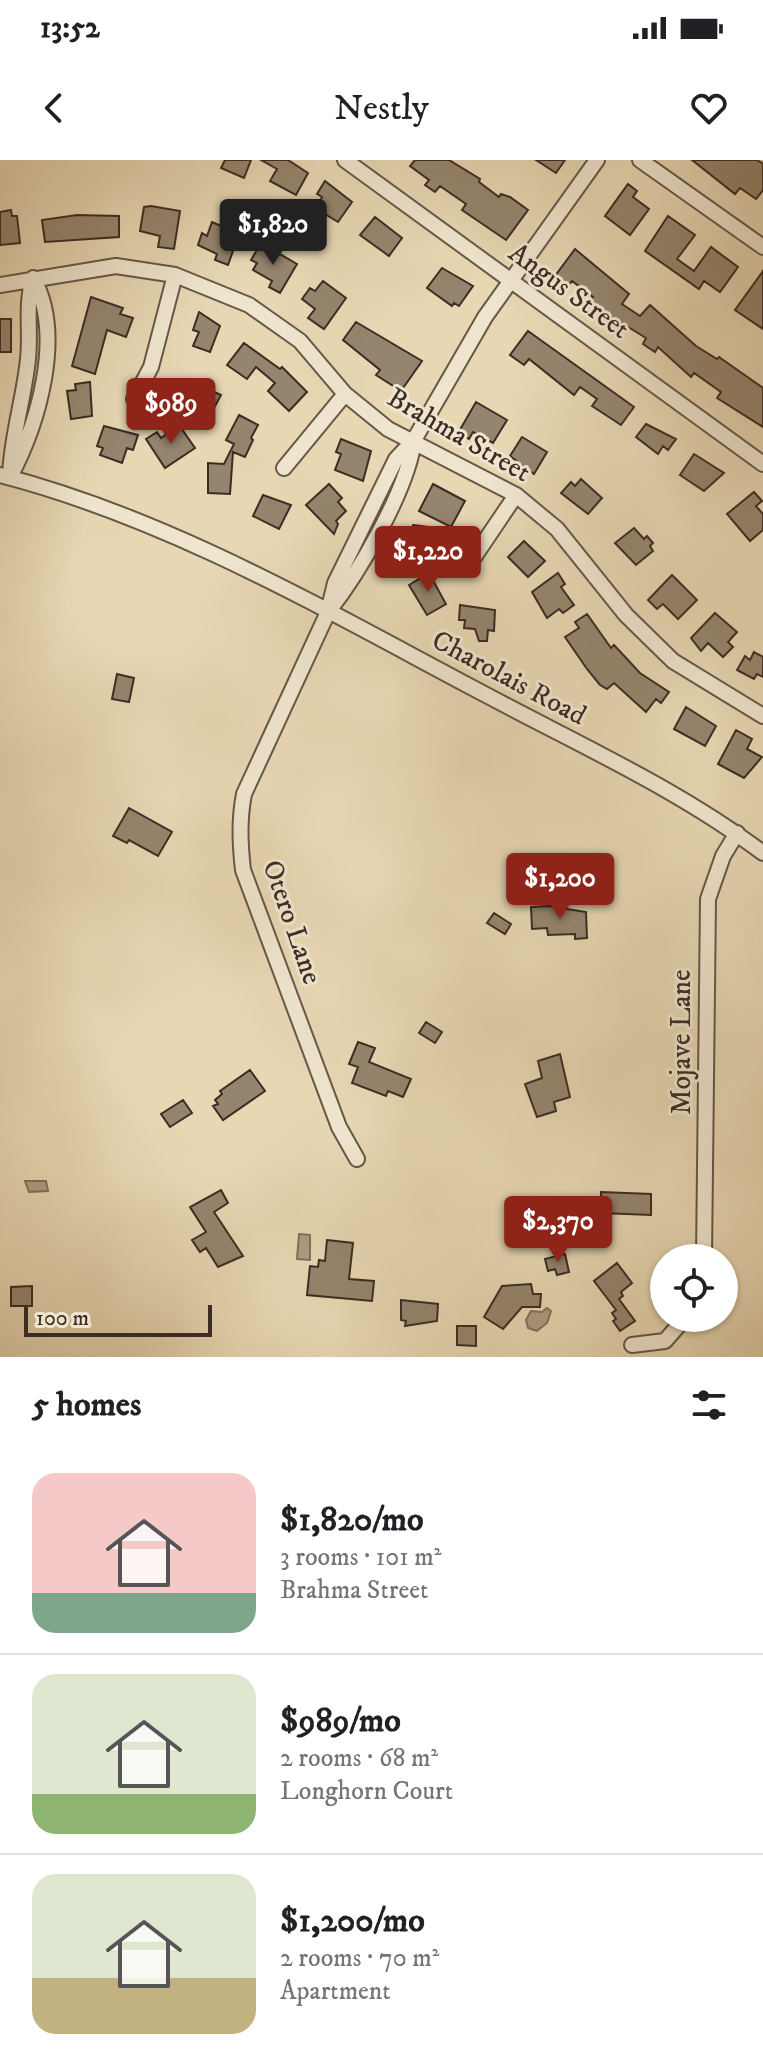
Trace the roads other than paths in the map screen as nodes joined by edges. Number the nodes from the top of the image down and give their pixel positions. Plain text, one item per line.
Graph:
1 (345, 160) edge
2 (597, 160) edge
3 (640, 160) edge
4 (763, 247) edge
5 (175, 275) junction
6 (33, 278) junction
7 (510, 282) junction
8 (0, 285) edge
9 (345, 394) junction
10 (134, 399) dead end
11 (414, 440) junction
12 (763, 464) edge
13 (284, 468) dead end
14 (5, 476) edge
15 (516, 495) junction
16 (466, 569) dead end
17 (328, 612) junction
18 (763, 716) edge
19 (737, 833) junction
20 (763, 853) edge
21 (357, 1159) dead end
22 (704, 1244) edge
23 (673, 1332) edge
24 (632, 1345) dead end

1 - 7 street, Angus Street
2 - 7 street, Otero Lane
3 - 4 street
5 - 6 street, Brahma Street
5 - 9 street, Brahma Street
5 - 10 street
6 - 8 street, Brahma Street
6 - 14 street
7 - 11 street, Otero Lane
7 - 12 street, Angus Street
9 - 11 street, Brahma Street
9 - 13 street
11 - 15 street, Brahma Street
11 - 17 street, Otero Lane
14 - 17 street, Charolais Road
15 - 16 street
15 - 18 street, Brahma Street
17 - 19 street, Charolais Road
17 - 21 street, Otero Lane
19 - 20 street, Charolais Road
19 - 22 street, Mojave Lane
23 - 24 street

